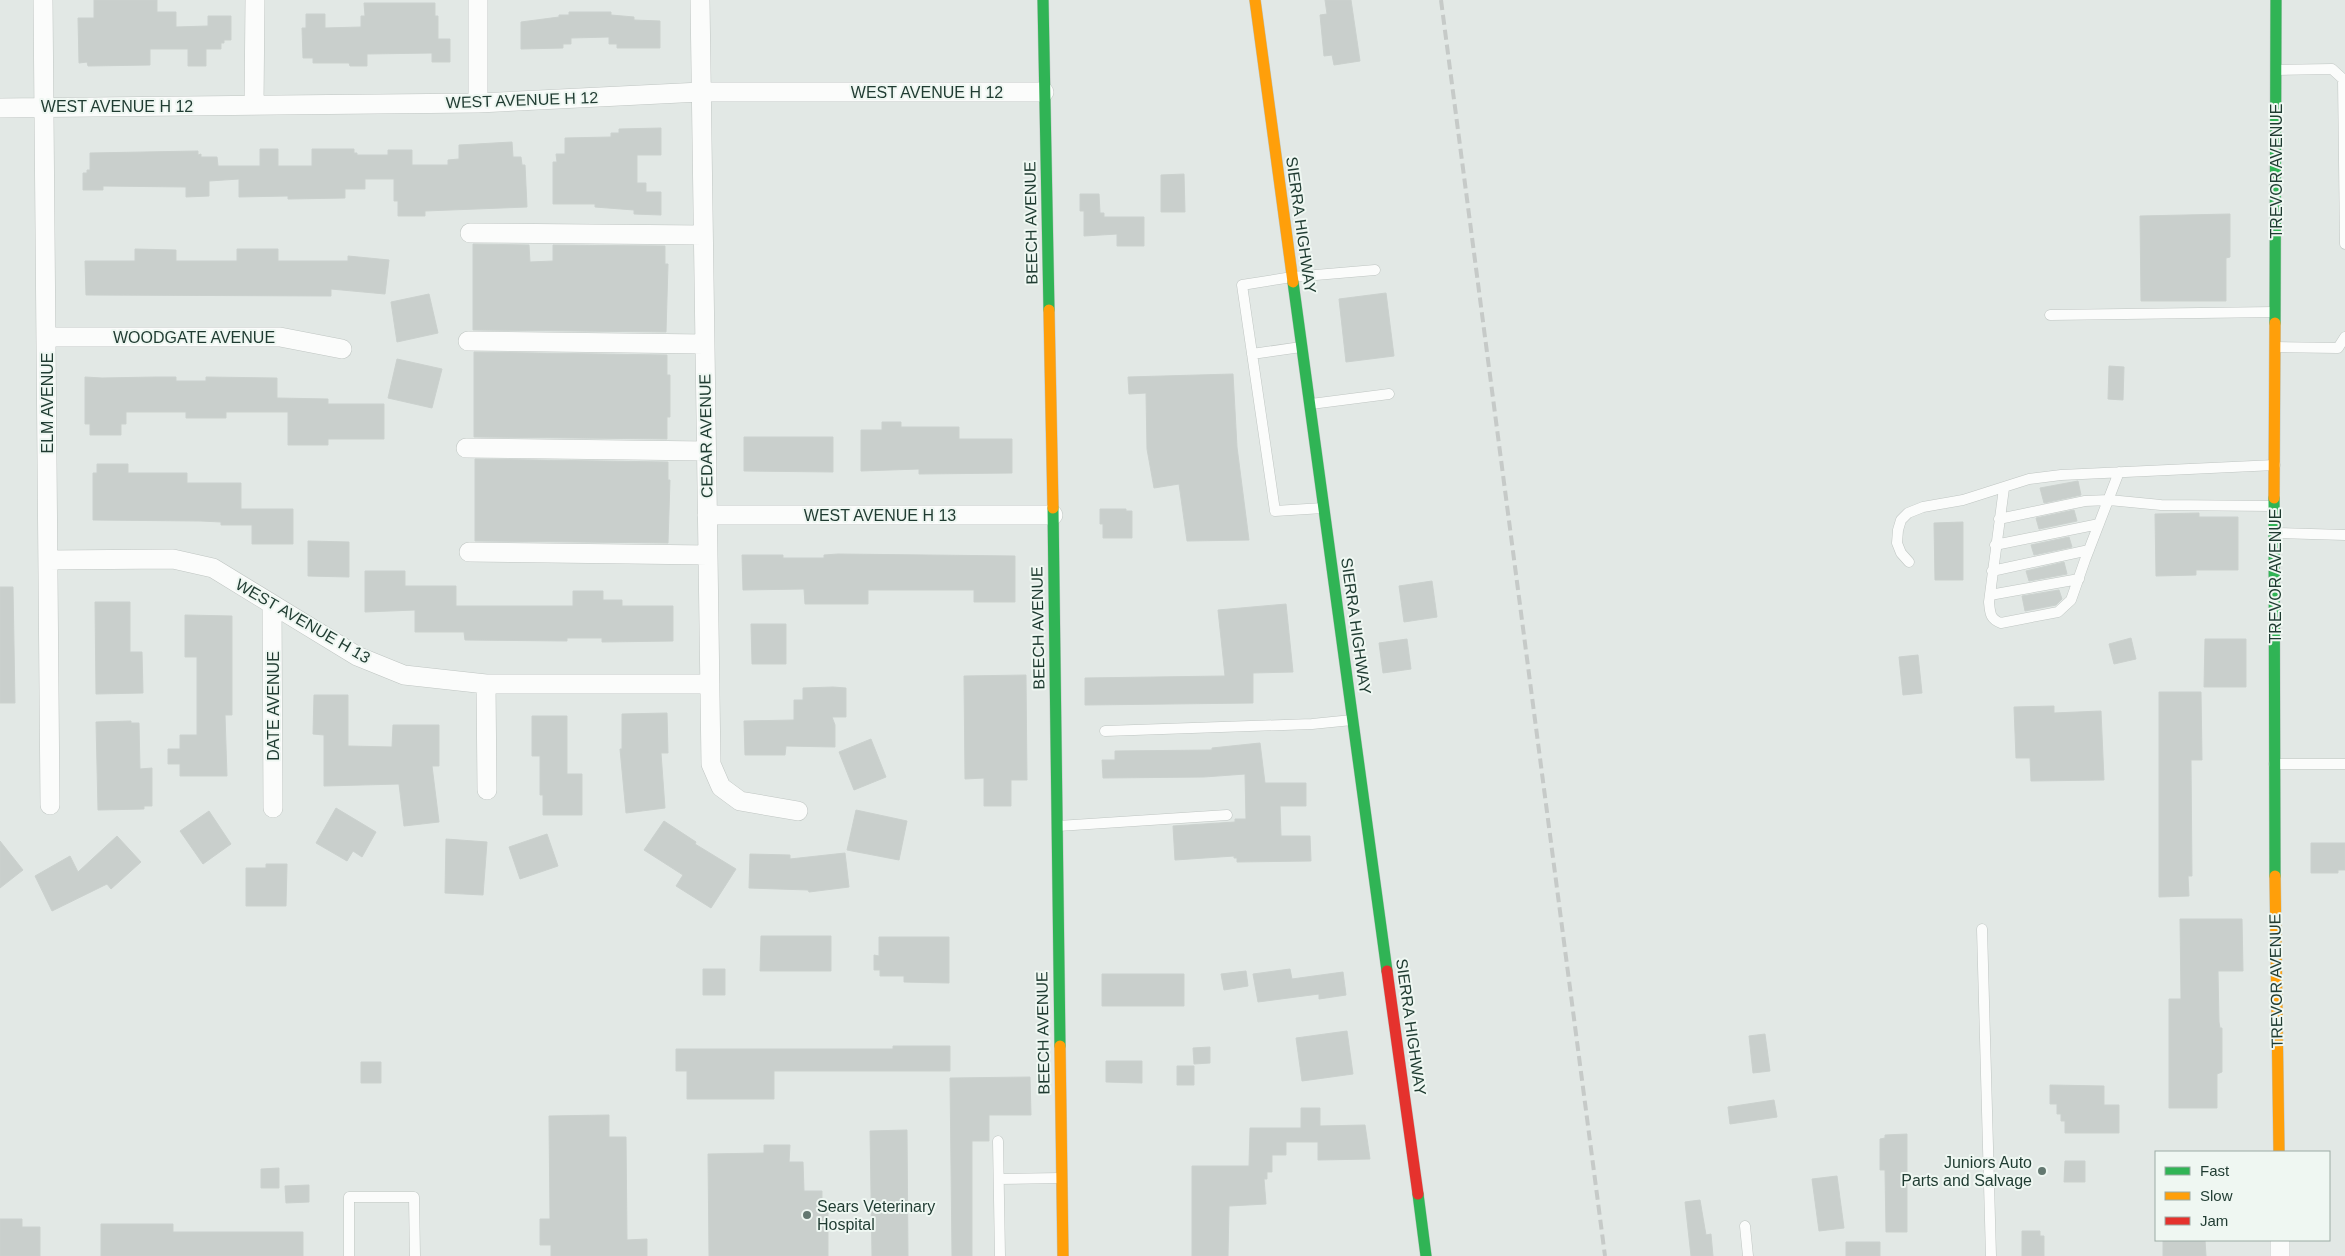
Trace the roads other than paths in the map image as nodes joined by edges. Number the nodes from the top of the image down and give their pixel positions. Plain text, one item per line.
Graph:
1 (43, 0) edge
2 (255, 0) edge
3 (478, 0) edge
4 (700, 0) edge
5 (1043, 0) edge
6 (1255, 0) edge
7 (2276, 0) edge
8 (2276, 70) junction
9 (701, 92) junction
10 (1044, 92) junction
11 (478, 103) junction
12 (254, 105) junction
13 (44, 106) junction
14 (0, 108) edge
15 (470, 233) dead end
16 (703, 235) junction
17 (2345, 244) edge
18 (1375, 270) dead end
19 (1292, 277) junction
20 (2276, 312) junction
21 (2050, 315) dead end
22 (46, 337) junction
23 (2345, 337) edge
24 (468, 342) dead end
25 (704, 344) junction
26 (1302, 347) junction
27 (2276, 347) junction
28 (342, 349) dead end
29 (1252, 354) junction
30 (1389, 394) dead end
31 (1310, 404) junction
32 (466, 448) dead end
33 (706, 451) junction
34 (2276, 465) junction
35 (2119, 472) junction
36 (2004, 488) junction
37 (2109, 500) junction
38 (2276, 506) junction
39 (1324, 508) junction
40 (1053, 515) junction
41 (707, 516) junction
42 (1999, 518) junction
43 (2099, 524) junction
44 (2275, 533) junction
45 (2345, 535) edge
46 (1995, 545) junction
47 (2088, 550) junction
48 (469, 552) dead end
49 (708, 554) junction
50 (48, 560) junction
51 (1909, 562) dead end
52 (1992, 571) junction
53 (2079, 579) junction
54 (1990, 595) junction
55 (272, 604) junction
56 (486, 684) junction
57 (710, 684) junction
58 (1353, 720) junction
59 (1105, 731) dead end
60 (2273, 764) junction
61 (2345, 764) edge
62 (487, 790) dead end
63 (50, 805) dead end
64 (273, 808) dead end
65 (798, 811) dead end
66 (1227, 815) dead end
67 (1056, 826) junction
68 (1982, 929) dead end
69 (998, 1141) dead end
70 (2279, 1151) edge
71 (1061, 1178) junction
72 (999, 1179) junction
73 (1745, 1226) dead end
74 (2280, 1241) edge
75 (349, 1256) edge
76 (415, 1256) edge
77 (1000, 1256) edge
78 (1063, 1256) edge
79 (1426, 1256) edge
80 (1748, 1256) edge
81 (1991, 1256) edge
82 (2280, 1256) edge

1 - 13 street, ELM AVENUE
2 - 12 street
3 - 11 street
4 - 9 street, CEDAR AVENUE
5 - 10 street, BEECH AVENUE
6 - 19 street, SIERRA HIGHWAY
7 - 8 street, TREVOR AVENUE
8 - 17 lane
8 - 20 street, TREVOR AVENUE
9 - 10 street, WEST AVENUE H 12
9 - 11 street, WEST AVENUE H 12
9 - 16 street, CEDAR AVENUE
10 - 40 street, BEECH AVENUE
11 - 12 street, WEST AVENUE H 12
12 - 13 street, WEST AVENUE H 12
13 - 14 street, WEST AVENUE H 12
13 - 22 street, ELM AVENUE
15 - 16 street
16 - 25 street, CEDAR AVENUE
18 - 19 lane
19 - 26 street, SIERRA HIGHWAY
19 - 29 lane
20 - 21 lane
20 - 27 street, TREVOR AVENUE
22 - 28 street, WOODGATE AVENUE
22 - 50 street, ELM AVENUE
23 - 27 lane
24 - 25 street
25 - 33 street, CEDAR AVENUE
26 - 29 lane
26 - 31 street, SIERRA HIGHWAY
27 - 34 street, TREVOR AVENUE
29 - 39 lane
30 - 31 lane
31 - 39 street, SIERRA HIGHWAY
32 - 33 street
33 - 41 street, CEDAR AVENUE
34 - 35 lane
34 - 38 street, TREVOR AVENUE
35 - 36 lane
35 - 37 lane
36 - 42 lane
36 - 51 lane
37 - 38 lane
37 - 42 lane
37 - 43 lane
38 - 44 street, TREVOR AVENUE
39 - 58 street, SIERRA HIGHWAY
40 - 41 street, WEST AVENUE H 13
40 - 67 street, BEECH AVENUE
41 - 49 street, CEDAR AVENUE
42 - 46 lane
43 - 46 lane
43 - 47 lane
44 - 45 lane
44 - 60 street, TREVOR AVENUE
46 - 52 lane
47 - 52 lane
47 - 53 lane
48 - 49 street
49 - 57 street, CEDAR AVENUE
50 - 55 street, WEST AVENUE H 13
50 - 63 street, ELM AVENUE
52 - 54 lane
53 - 54 lane
53 - 54 lane
55 - 56 street, WEST AVENUE H 13
55 - 64 street, DATE AVENUE
56 - 57 street, WEST AVENUE H 13
56 - 62 street
57 - 65 street, CEDAR AVENUE
58 - 59 lane
58 - 79 street, SIERRA HIGHWAY
60 - 61 lane
60 - 70 street, TREVOR AVENUE
66 - 67 lane
67 - 71 street, BEECH AVENUE
68 - 81 lane
69 - 72 lane
71 - 72 lane
71 - 78 street, BEECH AVENUE
72 - 77 lane
73 - 80 lane
74 - 82 street
75 - 76 lane

